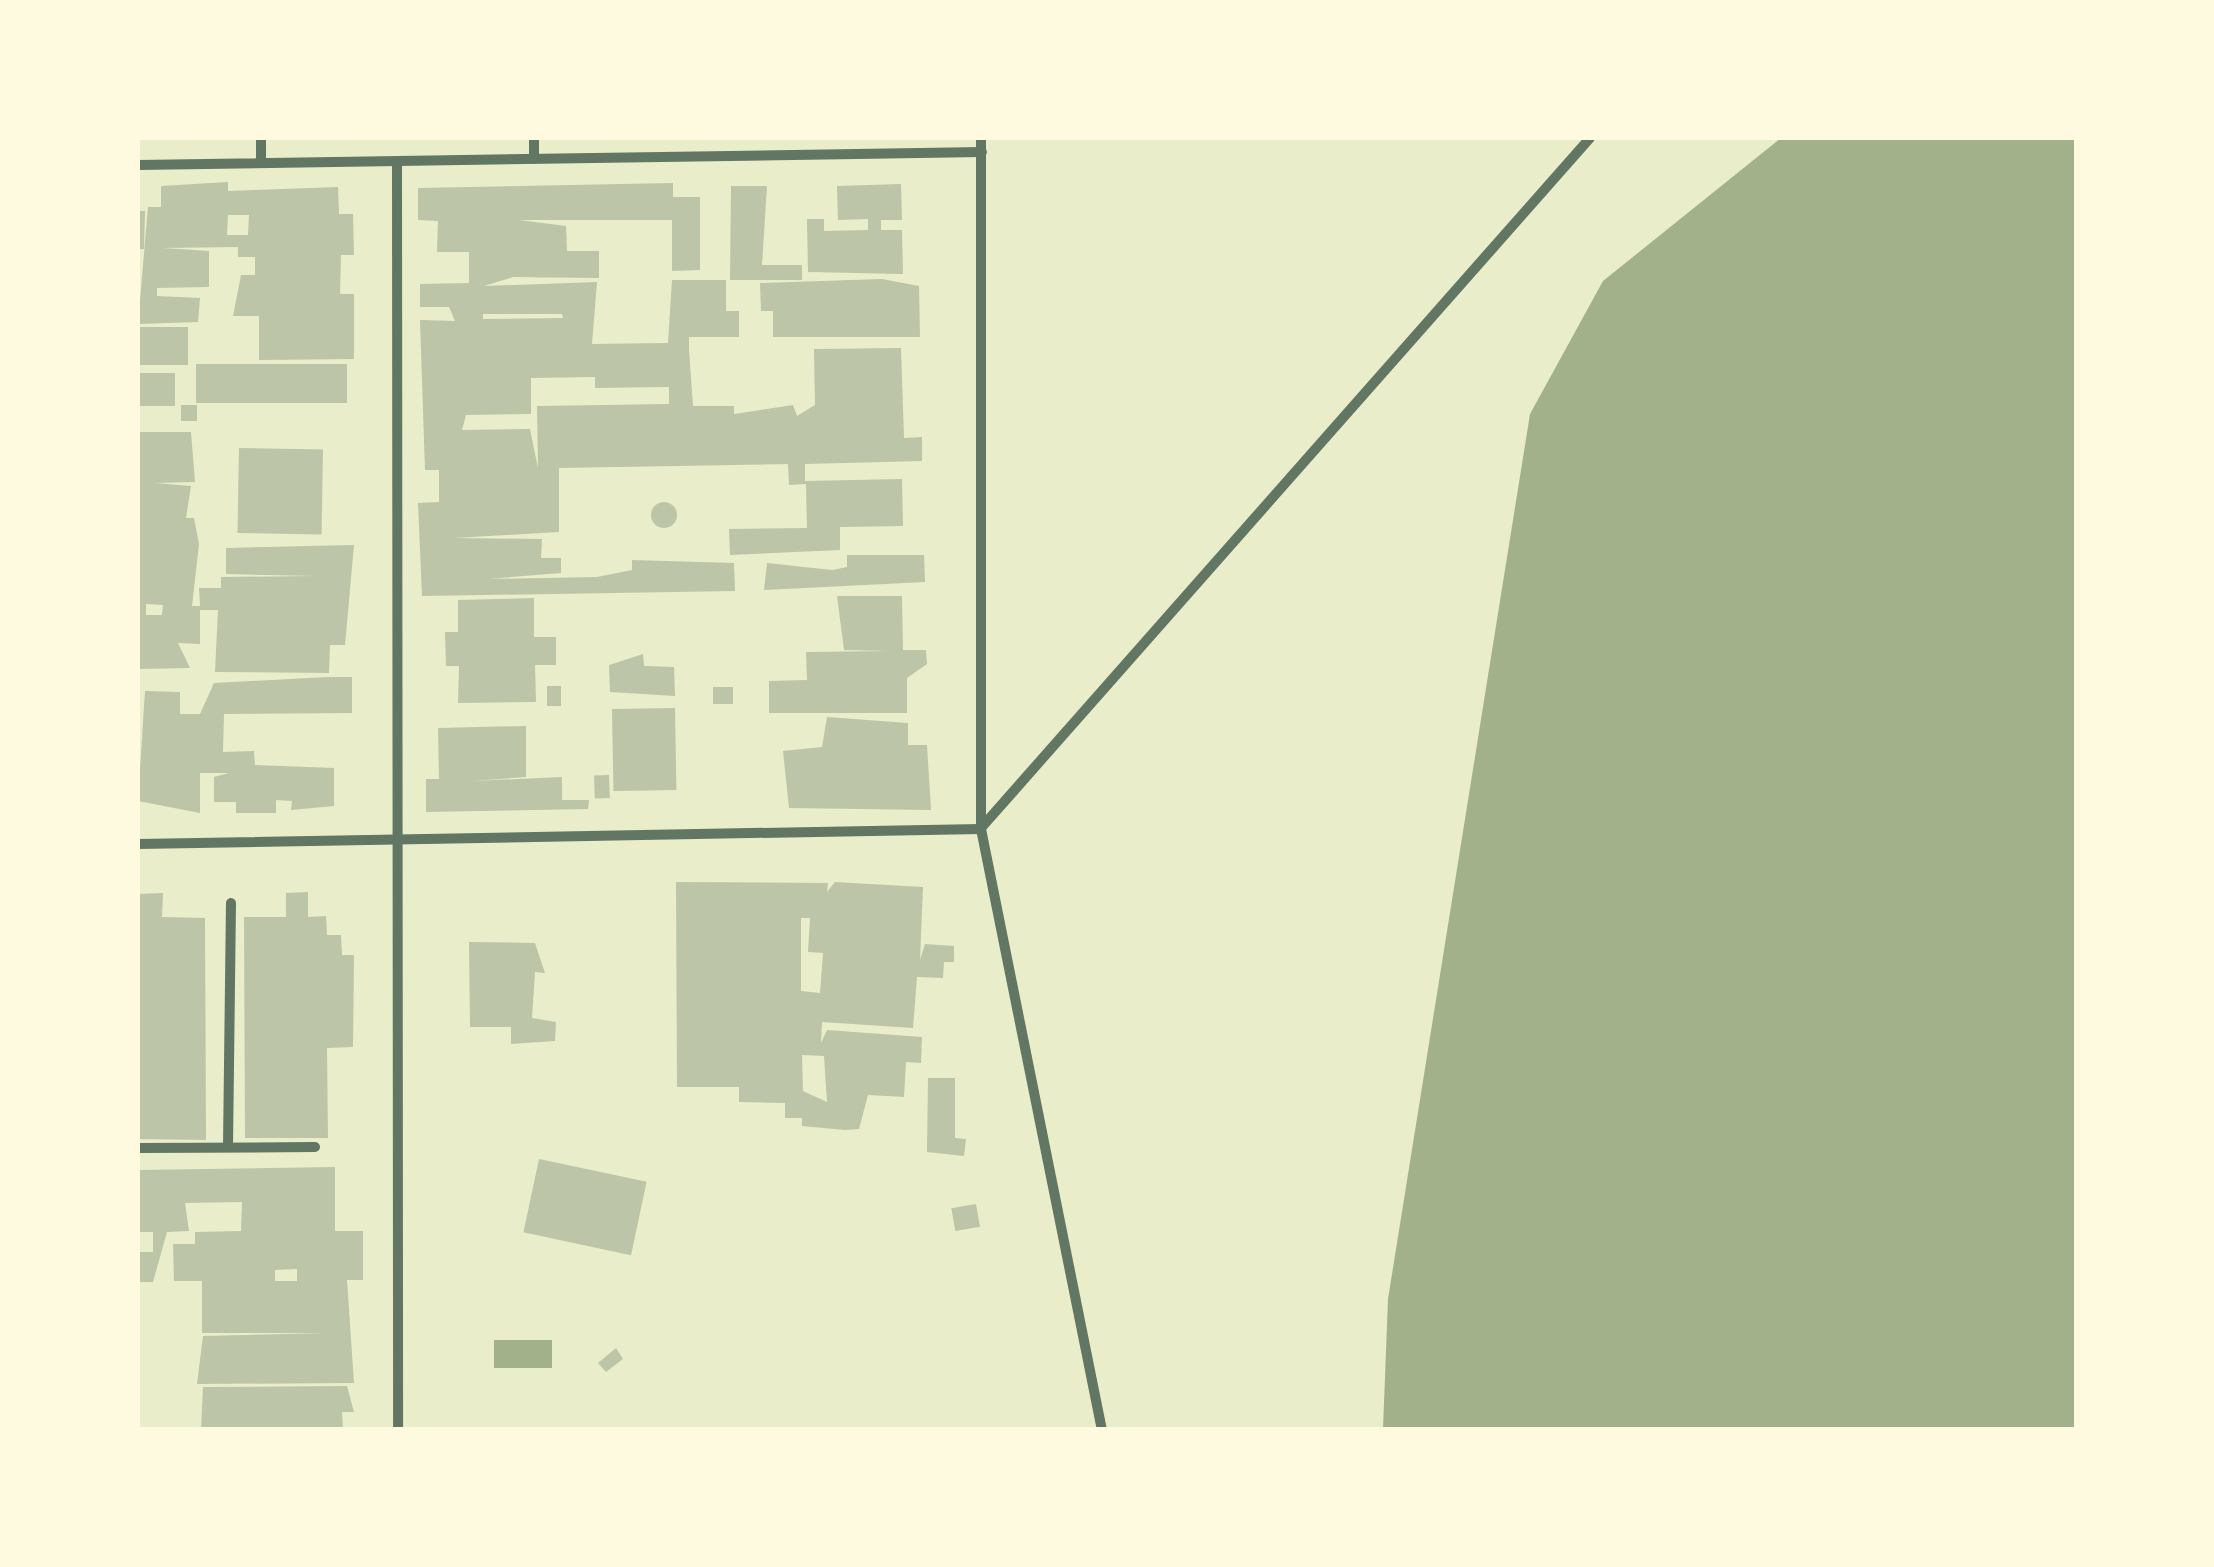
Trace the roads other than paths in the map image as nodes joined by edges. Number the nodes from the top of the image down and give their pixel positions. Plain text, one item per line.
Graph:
1 (261, 138) edge
2 (534, 138) edge
3 (981, 138) edge
4 (1590, 138) edge
5 (982, 152) junction
6 (534, 159) junction
7 (398, 161) junction
8 (261, 163) junction
9 (138, 165) edge
10 (980, 829) junction
11 (392, 840) junction
12 (138, 844) edge
13 (231, 902) dead end
14 (315, 1146) dead end
15 (138, 1148) edge
16 (228, 1148) junction
17 (398, 1430) edge
18 (1102, 1430) edge

1 - 8 street
2 - 6 street
3 - 5 street
4 - 10 street
5 - 6 street
5 - 10 street
6 - 7 street
7 - 8 street
7 - 11 street
8 - 9 street
10 - 11 street
10 - 18 street
11 - 12 street
11 - 17 street
13 - 16 street
14 - 16 street
15 - 16 street

